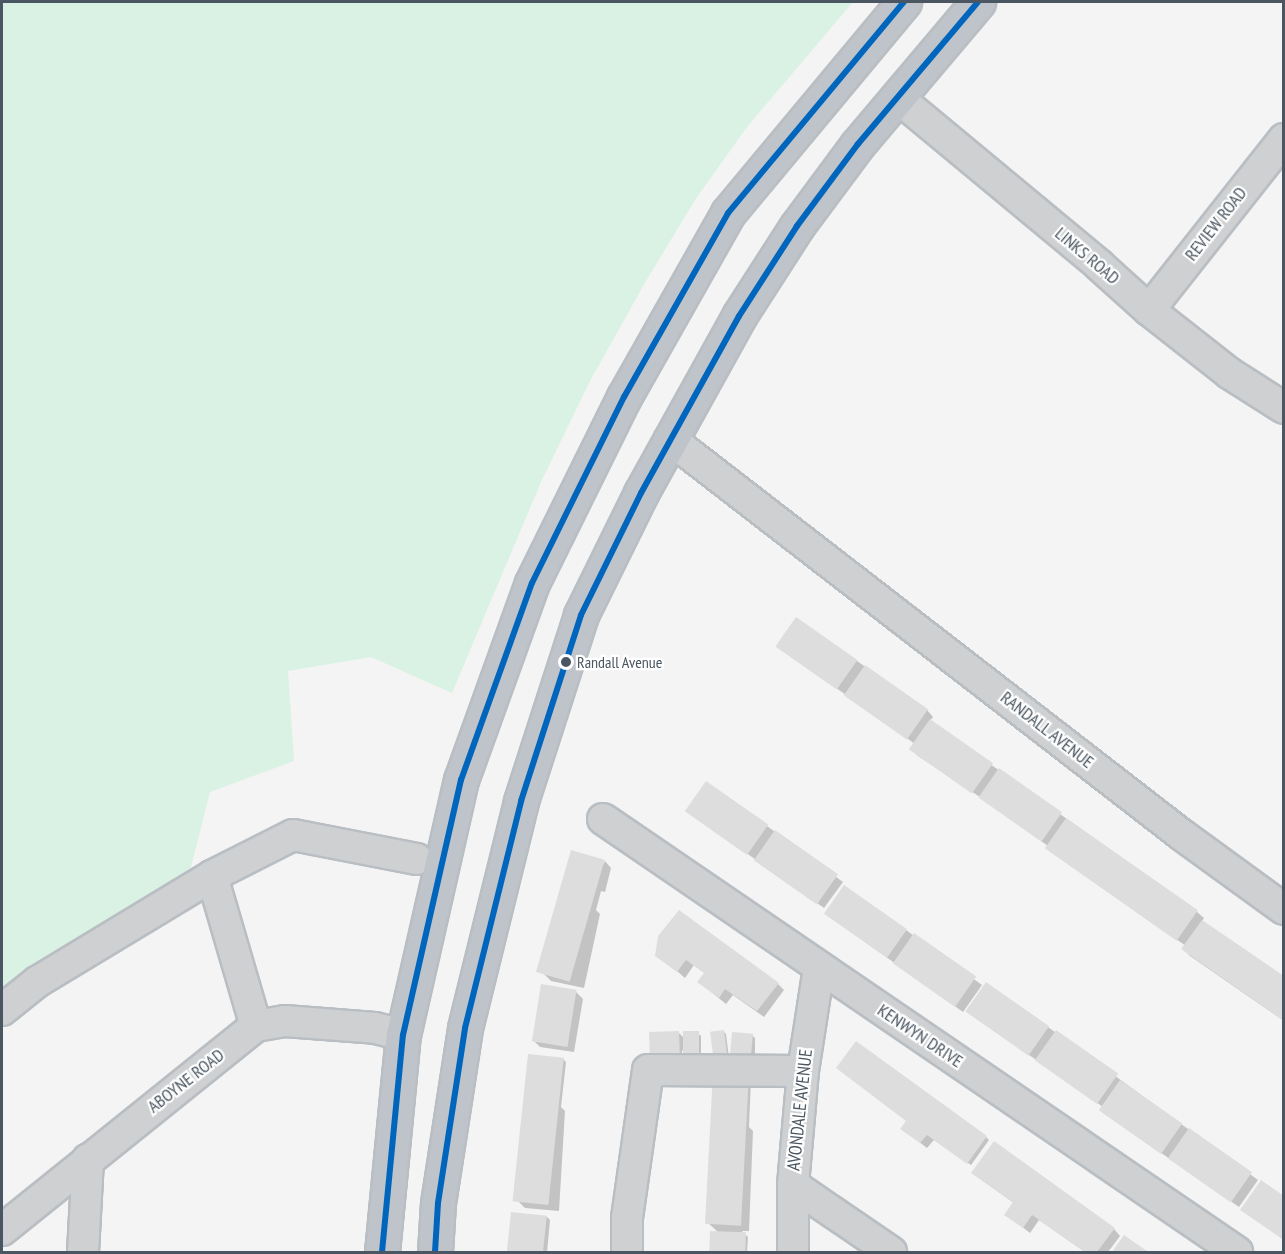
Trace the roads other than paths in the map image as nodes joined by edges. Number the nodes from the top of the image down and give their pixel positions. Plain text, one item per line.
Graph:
1 (904, 2) edge
2 (978, 2) edge
3 (897, 97) junction
4 (1284, 139) edge
5 (1149, 310) junction
6 (1284, 408) edge
7 (670, 439) junction
8 (603, 819) dead end
9 (417, 859) dead end
10 (212, 876) junction
11 (1284, 909) edge
12 (819, 968) junction
13 (2, 1010) edge
14 (256, 1026) junction
15 (403, 1035) junction
16 (803, 1071) junction
17 (88, 1159) junction
18 (793, 1185) junction
19 (2, 1230) edge
20 (83, 1252) edge
21 (382, 1252) edge
22 (435, 1252) edge
23 (627, 1252) edge
24 (793, 1252) edge
25 (891, 1252) edge
26 (1237, 1252) edge

1 - 15 highway
2 - 3 highway
3 - 5 street, LINKS ROAD
3 - 7 highway
4 - 5 street, REVIEW ROAD
5 - 6 street, LINKS ROAD
7 - 11 street, RANDALL AVENUE
7 - 22 highway
8 - 12 street, KENWYN DRIVE
9 - 10 street
10 - 13 street
10 - 14 street
12 - 16 street, AVONDALE AVENUE
12 - 26 street, KENWYN DRIVE
14 - 15 street, ABOYNE ROAD
14 - 17 street, ABOYNE ROAD
15 - 21 highway
16 - 18 street, AVONDALE AVENUE
16 - 23 street
17 - 19 street, ABOYNE ROAD
17 - 20 street
18 - 24 street, AVONDALE AVENUE
18 - 25 street

